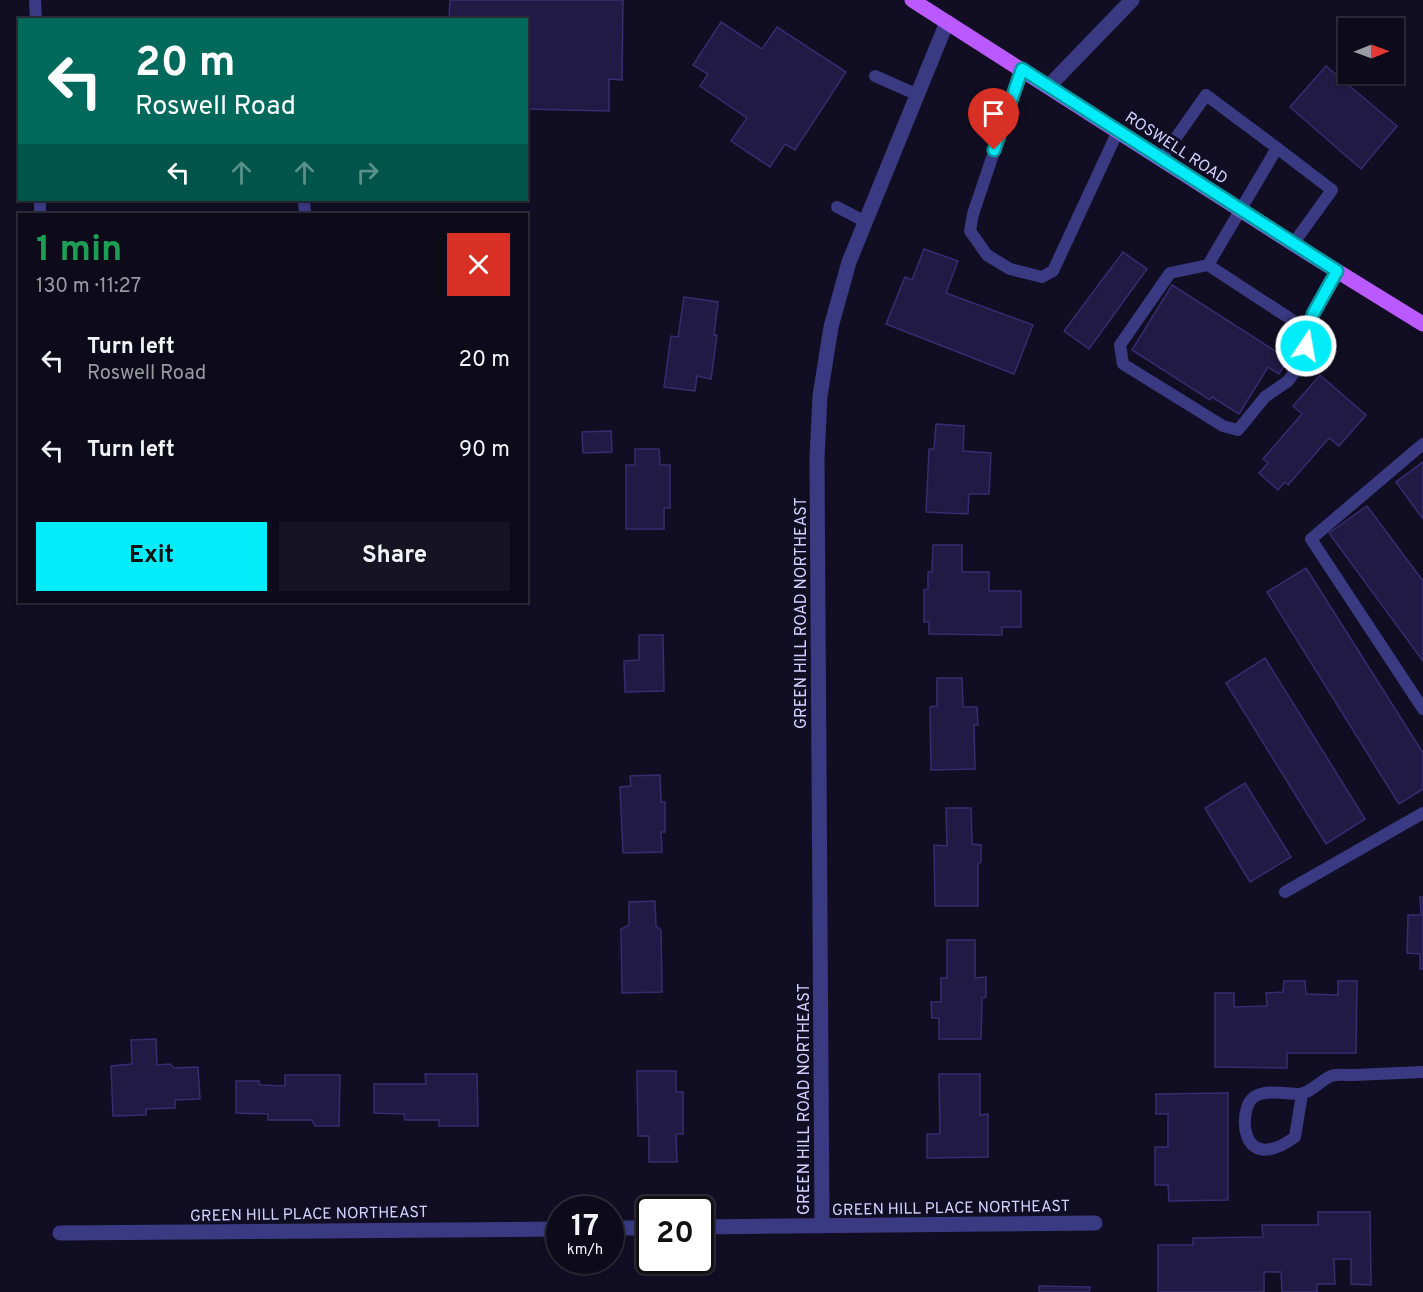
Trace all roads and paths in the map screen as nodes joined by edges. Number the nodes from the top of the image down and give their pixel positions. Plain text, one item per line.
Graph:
1 (35, 0) edge
2 (912, 0) edge
3 (1132, 0) edge
4 (36, 18) edge
5 (947, 22) junction
6 (1022, 69) junction
7 (875, 76) dead end
8 (1049, 86) junction
9 (918, 95) junction
10 (1118, 130) junction
11 (1277, 148) junction
12 (1161, 159) junction
13 (837, 207) dead end
14 (1241, 210) junction
15 (866, 222) junction
16 (1293, 244) junction
17 (1208, 266) junction
18 (1337, 271) junction
19 (1423, 324) edge
20 (1309, 331) junction
21 (1423, 444) edge
22 (1423, 709) edge
23 (1423, 815) edge
24 (1286, 892) dead end
25 (1423, 1072) edge
26 (1302, 1094) junction
27 (1095, 1223) dead end
28 (822, 1226) junction
29 (714, 1227) edge
30 (546, 1228) edge
31 (60, 1233) dead end

1 - 4 lane
2 - 5 main road, ROSWELL ROAD
3 - 8 street
5 - 6 main road, ROSWELL ROAD
5 - 9 street, GREEN HILL ROAD NORTHEAST
6 - 8 main road, ROSWELL ROAD
6 - 10 lane
7 - 9 lane
8 - 10 main road, ROSWELL ROAD
9 - 15 street, GREEN HILL ROAD NORTHEAST
10 - 12 main road, ROSWELL ROAD
11 - 12 lane
11 - 14 lane
11 - 16 lane
12 - 14 main road, ROSWELL ROAD
13 - 15 lane
14 - 16 main road, ROSWELL ROAD
14 - 17 lane
15 - 28 street, GREEN HILL ROAD NORTHEAST
16 - 18 main road, ROSWELL ROAD
17 - 20 lane
17 - 20 lane
18 - 19 main road, ROSWELL ROAD
18 - 20 lane
21 - 22 lane
23 - 24 lane
25 - 26 lane
26 - 26 lane
27 - 28 street, GREEN HILL PLACE NORTHEAST
28 - 29 street, GREEN HILL PLACE NORTHEAST
30 - 31 street, GREEN HILL PLACE NORTHEAST

